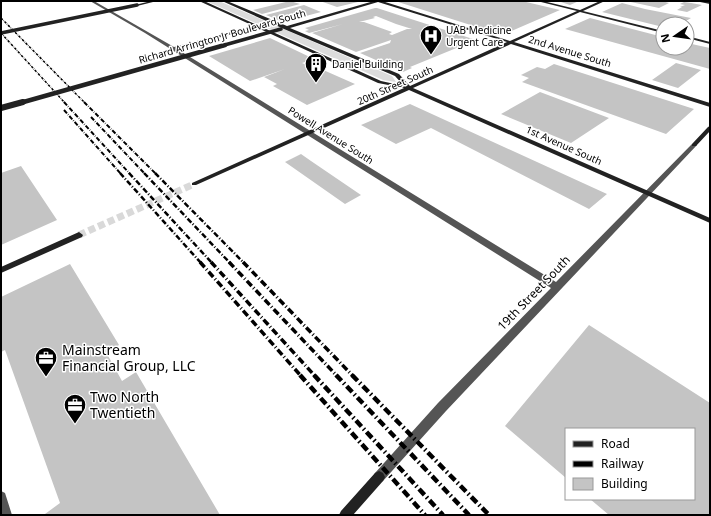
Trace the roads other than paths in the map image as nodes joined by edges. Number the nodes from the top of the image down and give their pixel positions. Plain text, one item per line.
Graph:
1 (92, 1) edge
2 (155, 1) edge
3 (201, 1) edge
4 (224, 1) edge
5 (379, 1) edge
6 (539, 1) edge
7 (603, 1) edge
8 (701, 1) edge
9 (710, 3) edge
10 (581, 11) junction
11 (257, 26) junction
12 (284, 28) junction
13 (655, 30) edge
14 (1, 33) edge
15 (695, 39) edge
16 (511, 42) junction
17 (710, 43) edge
18 (173, 49) junction
19 (409, 88) junction
20 (710, 104) edge
21 (1, 108) edge
22 (710, 128) edge
23 (308, 133) junction
24 (194, 184) tunnel mouth
25 (647, 193) junction
26 (710, 221) edge
27 (79, 235) tunnel mouth
28 (1, 270) edge
29 (557, 287) junction
30 (1, 497) edge
31 (6, 515) edge
32 (345, 515) edge

1 - 18 street, Powell Avenue South
2 - 14 street, bridge
3 - 11 street, 1st Avenue South
4 - 12 street, 1st Avenue South
5 - 12 street, Richard Arrington Jr Boulevard South
5 - 16 street, 2nd Avenue South
6 - 10 street
7 - 10 street, 20th Street South
8 - 9 street
10 - 13 street
10 - 16 street, 20th Street South
11 - 18 street
11 - 19 street, 1st Avenue South
12 - 19 street, 1st Avenue South
12 - 21 street, Richard Arrington Jr Boulevard South, bridge
15 - 17 street
16 - 19 street, 20th Street South
16 - 20 street, 2nd Avenue South
18 - 23 street, Powell Avenue South
19 - 23 street, 20th Street South
19 - 25 street, 1st Avenue South
22 - 25 street, 19th Street South
23 - 24 street, 20th Street South
23 - 29 street, Powell Avenue South
25 - 26 street, 1st Avenue South
25 - 29 street, 19th Street South
27 - 28 street
29 - 32 street, 19th Street South
30 - 31 street

